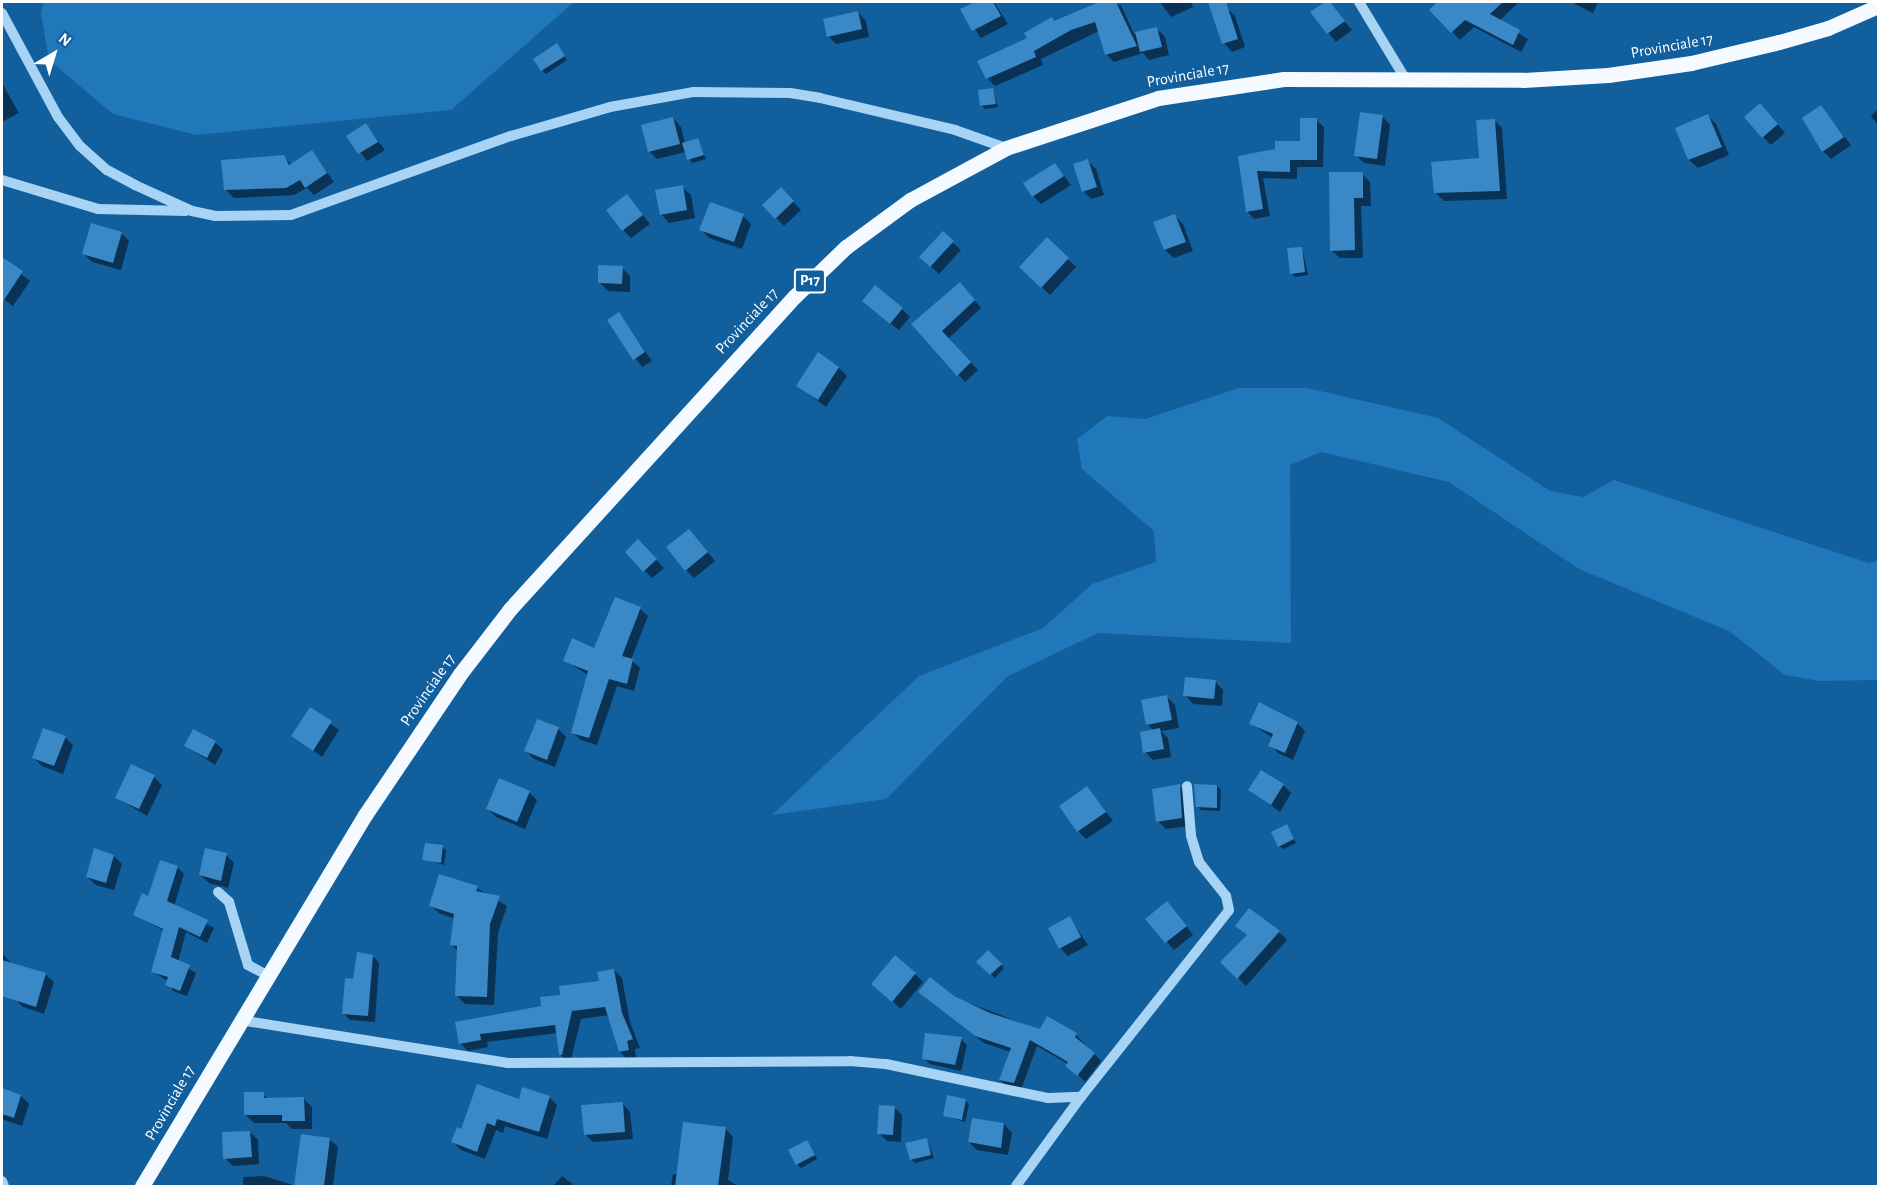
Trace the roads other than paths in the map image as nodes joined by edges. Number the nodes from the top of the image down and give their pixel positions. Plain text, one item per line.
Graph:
1 (1359, 2) edge
2 (1878, 6) edge
3 (2, 13) edge
4 (1406, 81) junction
5 (1006, 148) junction
6 (2, 180) edge
7 (192, 211) junction
8 (1187, 786) dead end
9 (218, 892) dead end
10 (267, 975) junction
11 (240, 1020) junction
12 (1081, 1097) junction
13 (2, 1181) edge
14 (4, 1186) edge
15 (142, 1186) edge
16 (1016, 1186) edge

1 - 4 street
2 - 4 main road, Provinciale 17 / P17
3 - 7 street
4 - 5 main road, Provinciale 17 / P17
5 - 7 street
5 - 10 main road, Provinciale 17 / P17
6 - 7 street
8 - 12 street
9 - 10 street
10 - 11 main road, Provinciale 17 / P17
11 - 12 street
11 - 15 main road, Provinciale 17 / P17
12 - 16 street
13 - 14 street

